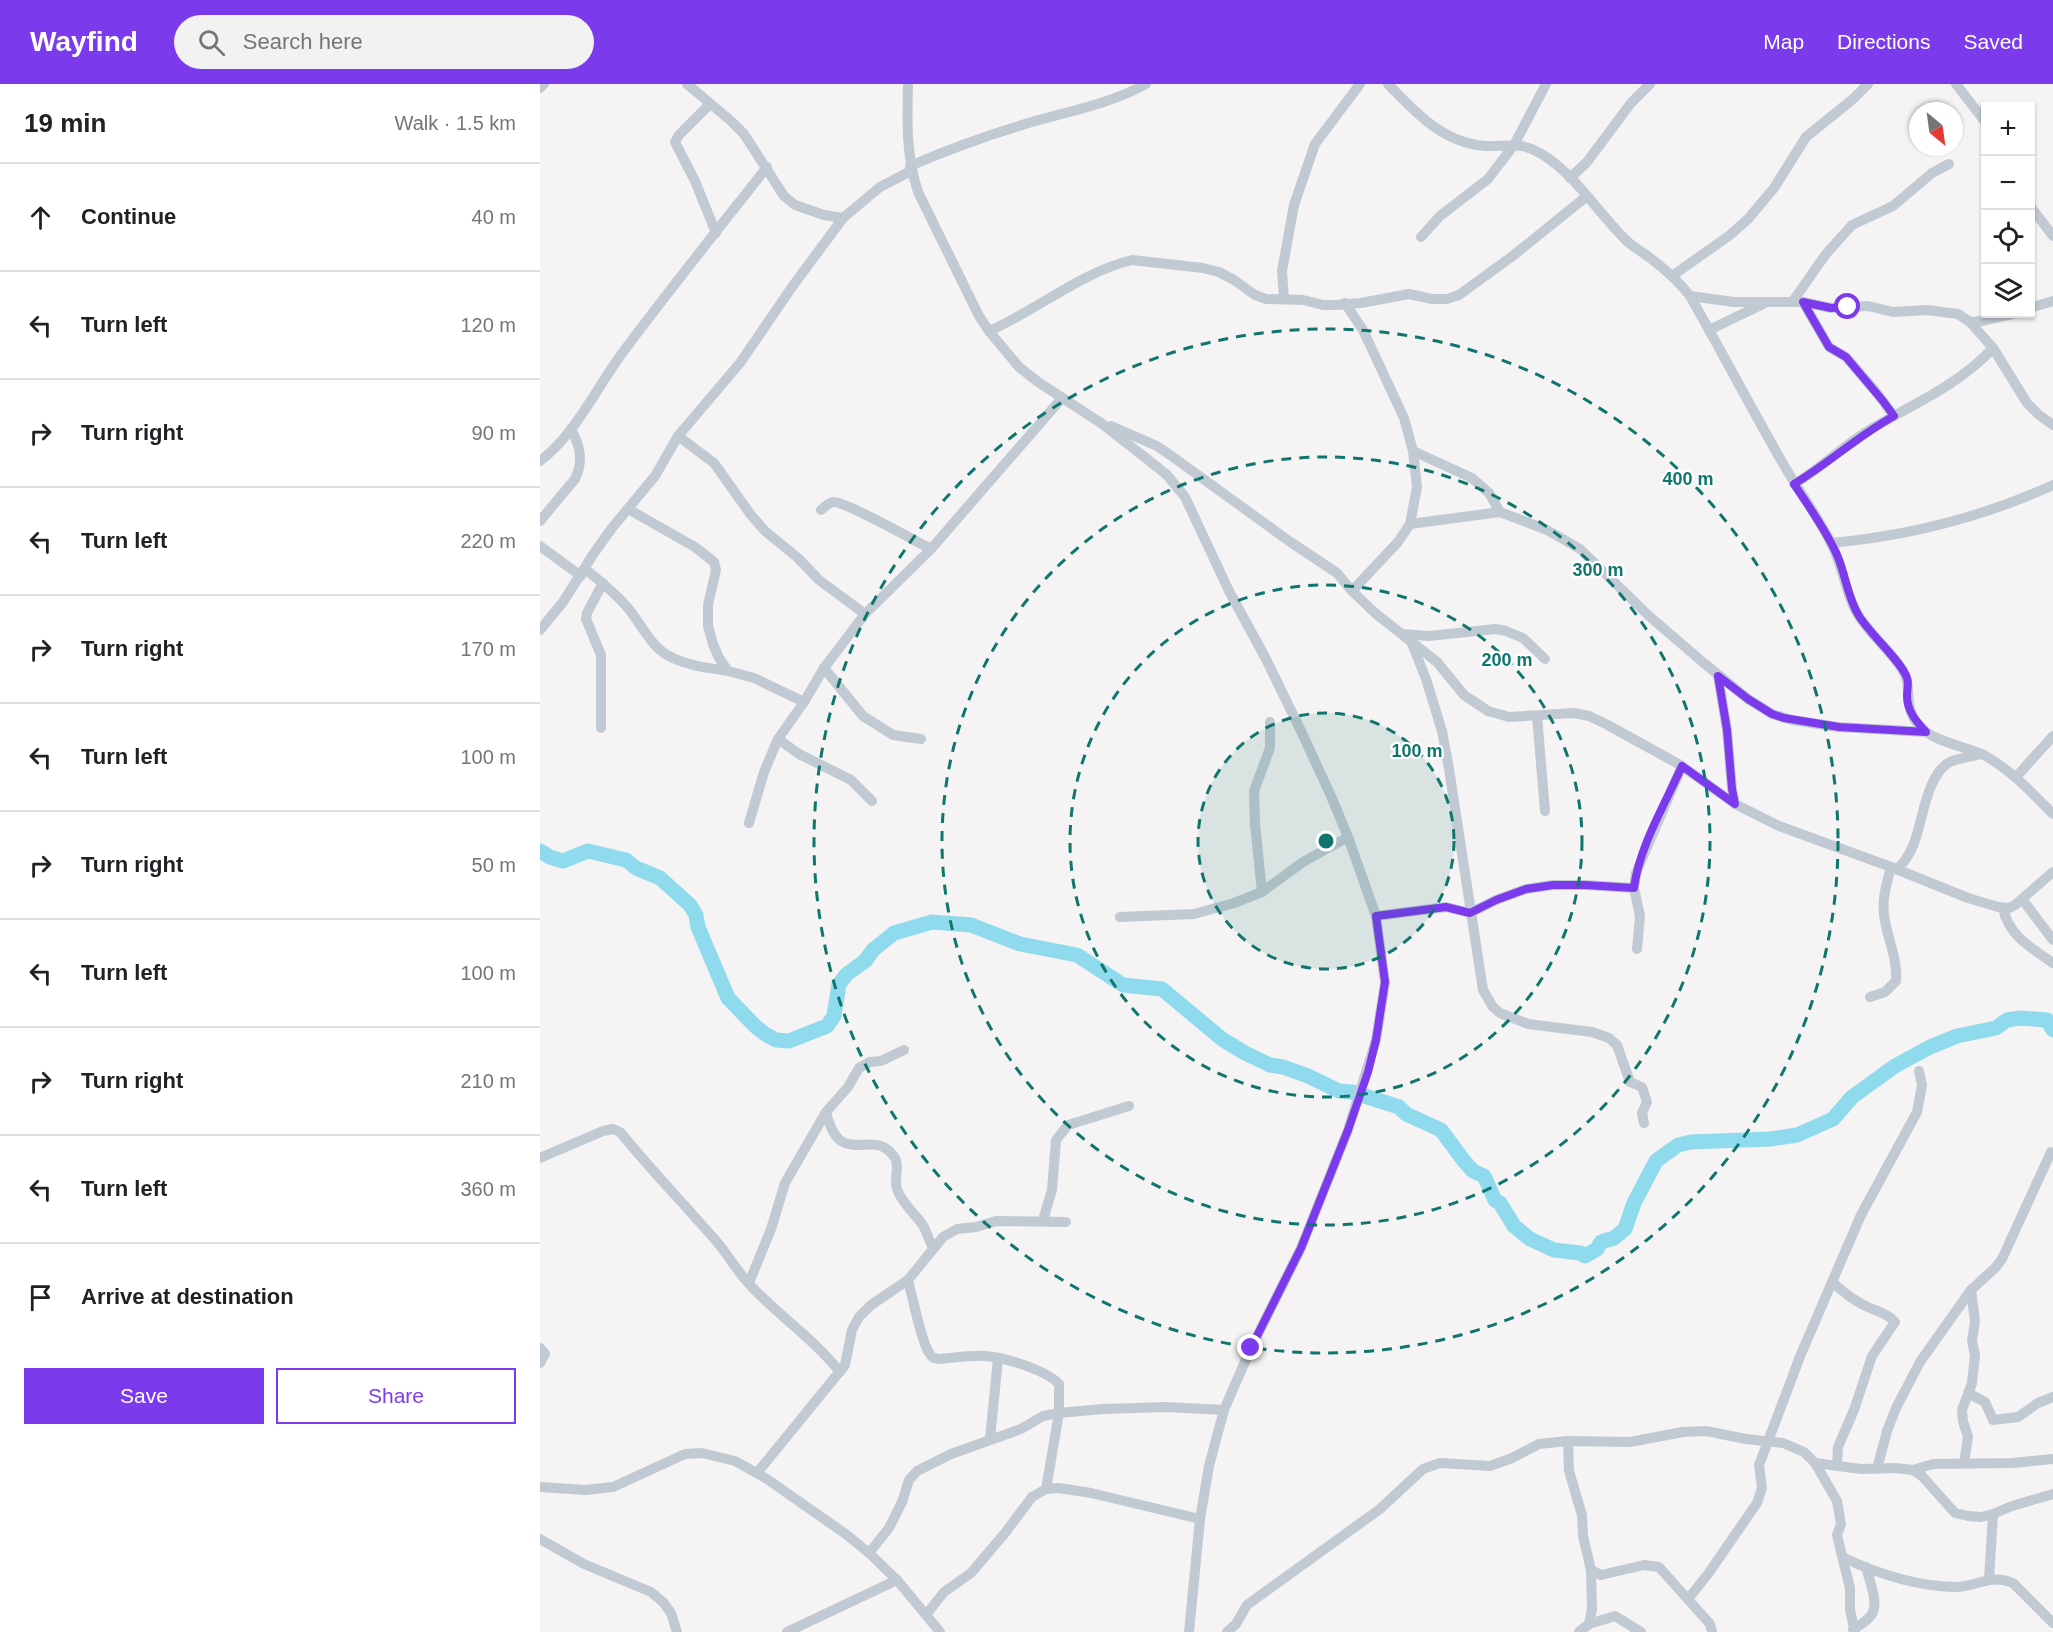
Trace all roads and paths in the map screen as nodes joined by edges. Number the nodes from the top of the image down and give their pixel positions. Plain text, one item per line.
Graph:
1 (544, 84) edge
2 (687, 84) edge
3 (908, 84) edge
4 (1146, 84) edge
5 (1360, 84) edge
6 (1388, 84) edge
7 (1546, 84) edge
8 (1650, 84) edge
9 (1868, 84) edge
10 (1956, 84) edge
11 (540, 88) edge
12 (710, 104) junction
13 (1981, 116) edge
14 (1514, 145) junction
15 (1949, 164) dead end
16 (767, 167) junction
17 (911, 169) junction
18 (1570, 178) junction
19 (1587, 196) junction
20 (2034, 210) edge
21 (843, 218) junction
22 (716, 232) junction
23 (2053, 236) edge
24 (1421, 237) dead end
25 (1672, 276) junction
26 (1690, 296) junction
27 (1284, 299) junction
28 (1798, 302) junction
29 (2053, 302) edge
30 (1345, 303) junction
31 (1765, 303) junction
32 (2035, 307) edge
33 (1994, 318) edge
34 (1970, 322) junction
35 (1709, 330) junction
36 (988, 331) junction
37 (1993, 348) junction
38 (1062, 398) junction
39 (1894, 416) junction
40 (1101, 423) junction
41 (2053, 425) edge
42 (571, 429) junction
43 (678, 436) junction
44 (1413, 451) junction
45 (540, 461) edge
46 (1794, 484) junction
47 (2053, 485) edge
48 (628, 509) junction
49 (821, 510) dead end
50 (1500, 512) junction
51 (540, 521) edge
52 (1410, 524) junction
53 (1831, 543) junction
54 (540, 546) edge
55 (931, 549) junction
56 (583, 572) junction
57 (603, 583) junction
58 (1352, 591) junction
59 (865, 614) junction
60 (540, 630) edge
61 (1406, 637) junction
62 (1545, 659) dead end
63 (824, 668) junction
64 (728, 671) junction
65 (1718, 676) junction
66 (804, 702) junction
67 (1538, 716) junction
68 (1270, 722) dead end
69 (601, 728) dead end
70 (1926, 732) junction
71 (2053, 735) edge
72 (778, 739) junction
73 (921, 739) dead end
74 (1981, 754) junction
75 (1682, 766) junction
76 (2016, 777) junction
77 (872, 801) dead end
78 (1735, 804) junction
79 (1545, 811) dead end
80 (2053, 814) edge
81 (749, 823) dead end
82 (1348, 837) junction
83 (1894, 868) junction
84 (2053, 873) edge
85 (1634, 888) junction
86 (1262, 892) junction
87 (2022, 899) junction
88 (2003, 908) junction
89 (1470, 913) junction
90 (1376, 916) junction
91 (1120, 917) dead end
92 (2053, 940) edge
93 (1637, 948) dead end
94 (2053, 963) edge
95 (1870, 997) dead end
96 (904, 1050) dead end
97 (1919, 1071) dead end
98 (1129, 1106) dead end
99 (826, 1112) junction
100 (1644, 1123) dead end
101 (2051, 1152) dead end
102 (540, 1158) edge
103 (1043, 1220) junction
104 (1066, 1222) dead end
105 (933, 1248) junction
106 (908, 1280) junction
107 (1832, 1282) junction
108 (748, 1284) junction
109 (1971, 1290) junction
110 (540, 1348) edge
111 (998, 1359) junction
112 (540, 1363) edge
113 (840, 1372) junction
114 (1968, 1393) junction
115 (2053, 1398) edge
116 (1224, 1410) junction
117 (1059, 1413) junction
118 (990, 1439) junction
119 (1568, 1441) junction
120 (1767, 1442) junction
121 (2053, 1459) edge
122 (1815, 1463) junction
123 (1964, 1463) junction
124 (1837, 1466) junction
125 (1877, 1469) junction
126 (1913, 1470) junction
127 (757, 1473) junction
128 (540, 1487) edge
129 (1046, 1489) junction
130 (2053, 1494) edge
131 (1993, 1514) junction
132 (1200, 1519) junction
133 (540, 1539) edge
134 (869, 1553) junction
135 (1842, 1556) junction
136 (1866, 1567) junction
137 (1591, 1570) junction
138 (897, 1580) junction
139 (1989, 1580) junction
140 (1688, 1599) junction
141 (926, 1615) junction
142 (2053, 1623) edge
143 (1589, 1624) junction
144 (1854, 1631) edge
145 (677, 1632) edge
146 (787, 1632) edge
147 (939, 1632) edge
148 (1190, 1632) edge
149 (1227, 1632) edge
150 (1580, 1632) edge
151 (1641, 1632) edge
152 (1712, 1632) edge

1 - 11 street
2 - 12 street
3 - 17 street
4 - 17 street
5 - 27 street
6 - 14 street
7 - 14 street
8 - 18 street
9 - 25 street
10 - 13 street
12 - 16 street
12 - 22 street
14 - 18 street
14 - 24 street
15 - 28 street
16 - 21 street
16 - 22 street
17 - 21 street
17 - 36 street
18 - 19 street
19 - 25 street
19 - 30 street
20 - 23 street
21 - 43 street
22 - 42 street
25 - 26 street
26 - 31 street
26 - 35 street
27 - 30 street
27 - 36 street
28 - 31 street
28 - 34 street
28 - 39 street
29 - 32 street
30 - 44 street
31 - 35 street
33 - 34 street
34 - 37 street
35 - 46 street
36 - 38 street
37 - 39 street
37 - 41 street
38 - 40 street
38 - 55 street
39 - 46 street
40 - 58 street
40 - 82 street
42 - 45 street
42 - 51 street
43 - 48 street
43 - 59 street
44 - 50 street
44 - 52 street
46 - 53 street
47 - 53 street
48 - 56 street
48 - 64 street
49 - 55 street
50 - 52 street
50 - 65 street
52 - 58 street
53 - 70 street
54 - 56 street
55 - 59 street
56 - 57 street
56 - 60 street
57 - 64 street
57 - 69 street
58 - 61 street
59 - 63 street
61 - 62 street
61 - 67 street
61 - 89 street
63 - 66 street
63 - 73 street
64 - 66 street
65 - 70 street
65 - 78 street
66 - 72 street
67 - 75 street
67 - 79 street
68 - 86 street
70 - 74 street
71 - 76 street
72 - 77 street
72 - 81 street
74 - 76 street
74 - 83 street
75 - 78 street
75 - 85 street
76 - 80 street
78 - 83 street
82 - 86 street
82 - 90 street
83 - 88 street
83 - 95 street
84 - 87 street
85 - 89 street
85 - 93 street
86 - 91 street
87 - 88 street
87 - 92 street
88 - 94 street
89 - 90 street
89 - 100 street
90 - 116 street
96 - 99 street
97 - 107 street
98 - 103 street
99 - 105 street
99 - 108 street
101 - 109 street
102 - 108 street
103 - 104 street
103 - 105 street
105 - 106 street
106 - 111 street
106 - 113 street
107 - 120 street
107 - 124 street
108 - 113 street
109 - 114 street
109 - 125 street
110 - 112 street
111 - 117 street
111 - 118 street
113 - 127 street
114 - 115 street
114 - 123 street
116 - 117 street
116 - 132 street
117 - 118 street
117 - 129 street
118 - 134 street
119 - 120 street
119 - 137 street
119 - 149 street
120 - 122 street
120 - 140 street
121 - 123 street
122 - 124 street
122 - 135 street
123 - 126 street
124 - 125 street
125 - 126 street
126 - 131 street
127 - 128 street
127 - 134 street
129 - 132 street
129 - 141 street
130 - 131 street
131 - 139 street
132 - 148 street
133 - 145 street
134 - 138 street
135 - 136 street
135 - 144 street
136 - 139 street
136 - 144 street
137 - 140 street
137 - 143 street
138 - 141 street
138 - 146 street
139 - 142 street
140 - 152 street
141 - 147 street
143 - 150 street
143 - 151 street

